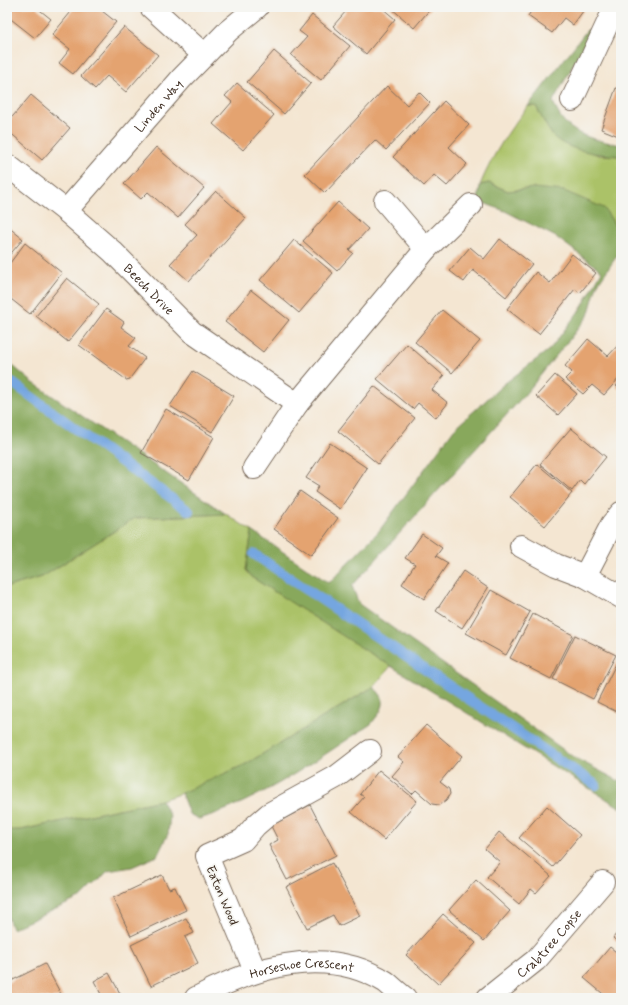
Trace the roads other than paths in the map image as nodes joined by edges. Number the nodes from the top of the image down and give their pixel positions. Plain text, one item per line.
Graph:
1 (151, 7) edge
2 (257, 7) edge
3 (615, 11) edge
4 (204, 55) junction
5 (572, 100) dead end
6 (7, 165) edge
7 (385, 201) dead end
8 (471, 205) dead end
9 (66, 211) junction
10 (426, 249) junction
11 (297, 404) junction
12 (254, 468) dead end
13 (621, 513) edge
14 (521, 546) dead end
15 (585, 576) junction
16 (621, 597) edge
17 (370, 751) dead end
18 (603, 882) dead end
19 (255, 971) junction
20 (196, 998) edge
21 (405, 998) edge
22 (488, 998) edge

1 - 4 street
2 - 4 street, Linden Way
3 - 5 street
4 - 9 street, Linden Way
6 - 9 street, Beech Drive
7 - 10 street
8 - 10 street
9 - 11 street, Beech Drive
10 - 11 street
11 - 12 street
13 - 15 street
14 - 15 street
15 - 16 street
17 - 19 street, Eaton Wood
18 - 22 street, Crabtree Copse
19 - 20 street, Horseshoe Crescent
19 - 21 street, Horseshoe Crescent

